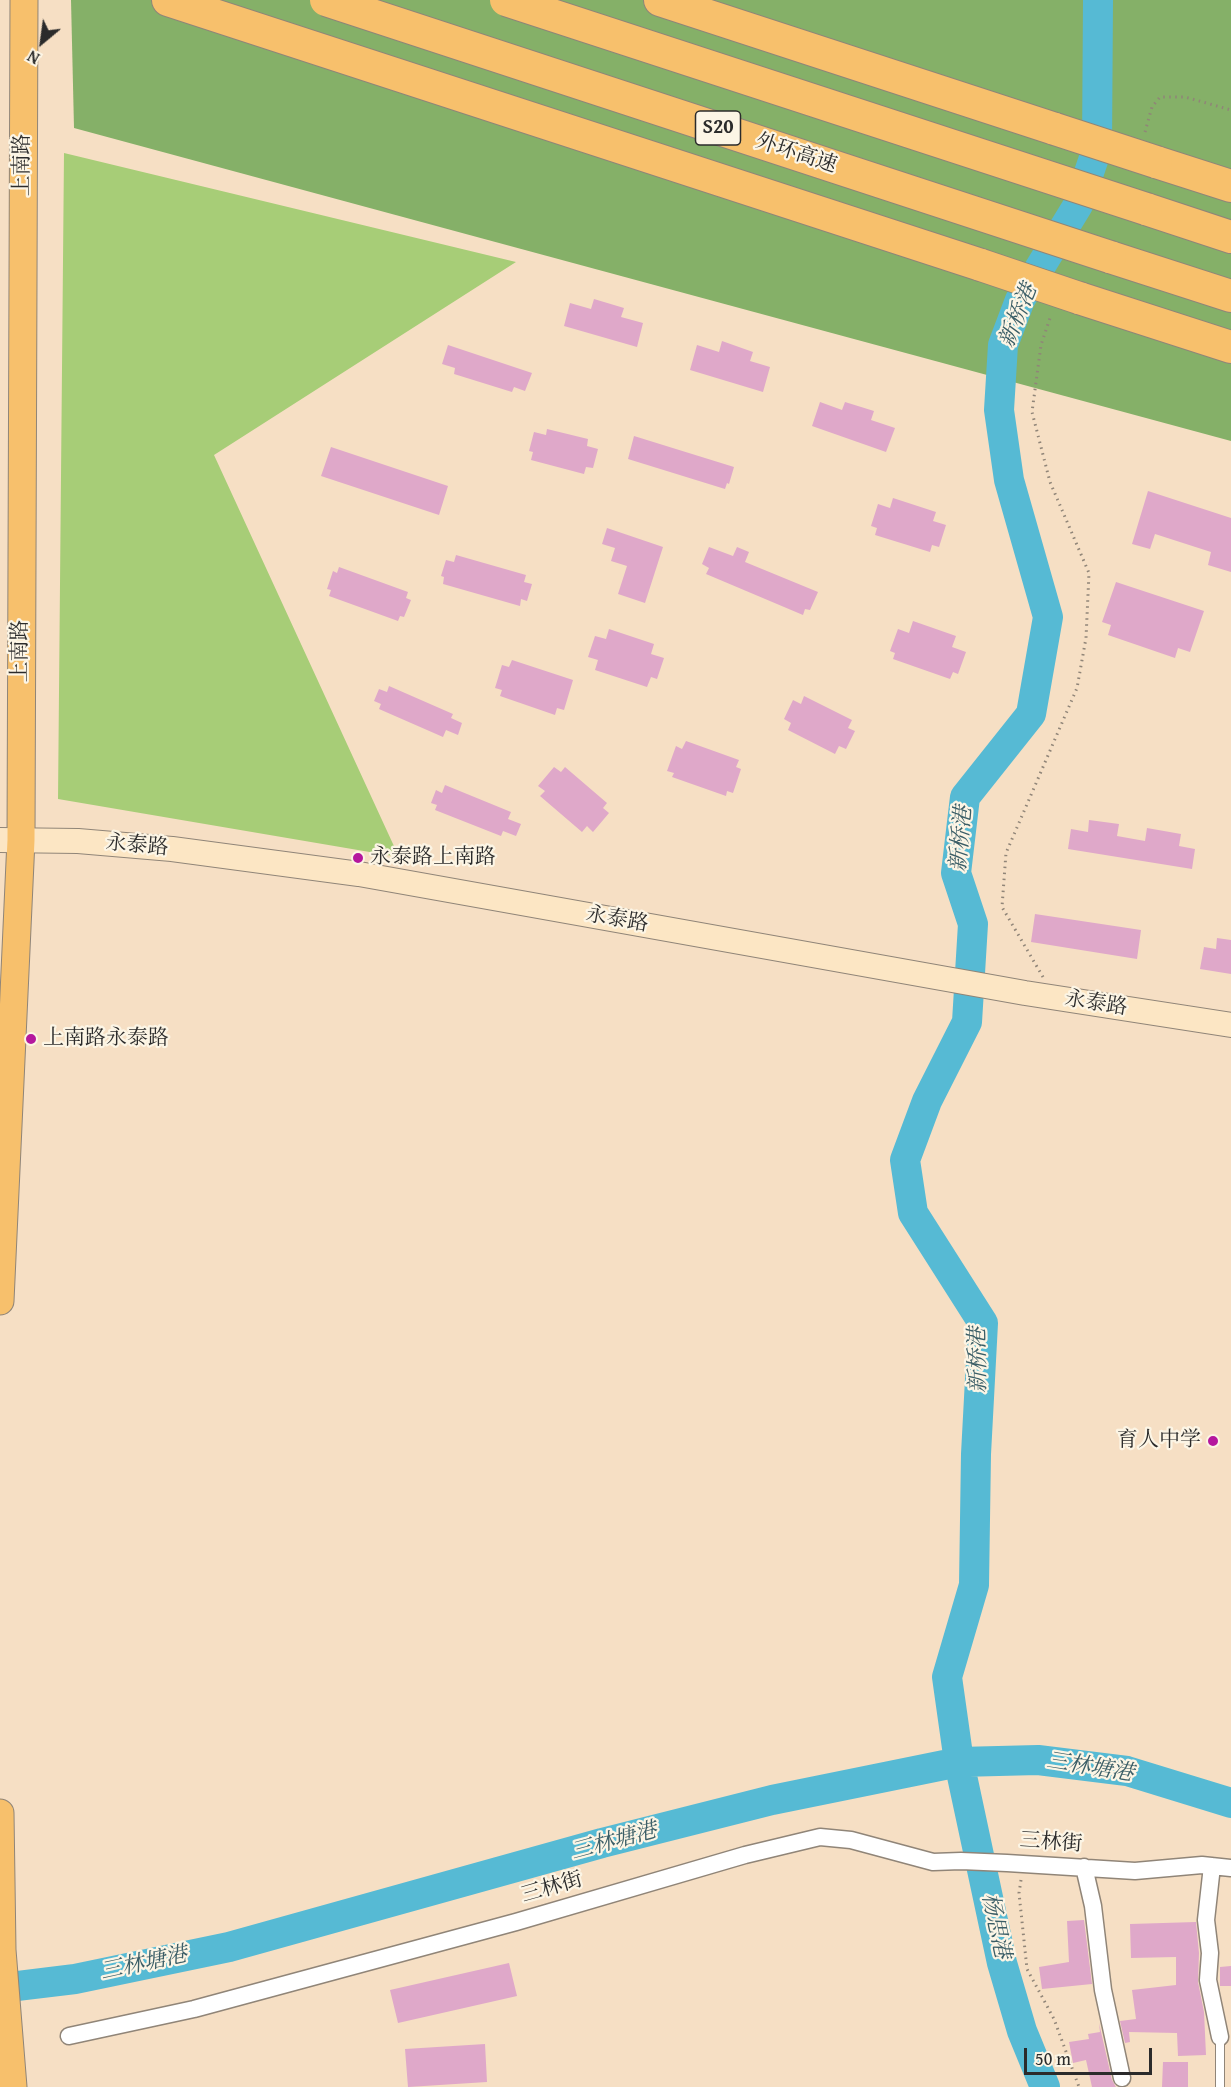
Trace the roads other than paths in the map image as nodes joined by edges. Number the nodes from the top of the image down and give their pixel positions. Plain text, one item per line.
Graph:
1 (24, 0) edge
2 (168, 0) edge
3 (326, 0) edge
4 (506, 0) edge
5 (660, 0) edge
6 (1231, 186) edge
7 (1231, 237) edge
8 (1231, 296) edge
9 (1231, 347) edge
10 (10, 840) edge
11 (1231, 1025) edge
12 (0, 1301) edge
13 (0, 1813) edge
14 (1212, 1866) junction
15 (1084, 1867) junction
16 (1231, 1868) edge
17 (69, 2036) dead end
18 (1220, 2037) joint
19 (12, 2076) edge
20 (1122, 2078) dead end
21 (1220, 2087) edge

1 - 10 main road, 上南路
2 - 9 highway, bridge
3 - 8 highway, 外环高速 / S20, bridge
4 - 7 highway, bridge
5 - 6 highway, bridge
10 - 11 street, 永泰路
10 - 12 main road, 上南路
13 - 19 main road
14 - 15 street, 三林街
14 - 16 street, 三林街
14 - 18 street
15 - 17 street, 三林街
15 - 20 street
18 - 21 lane

